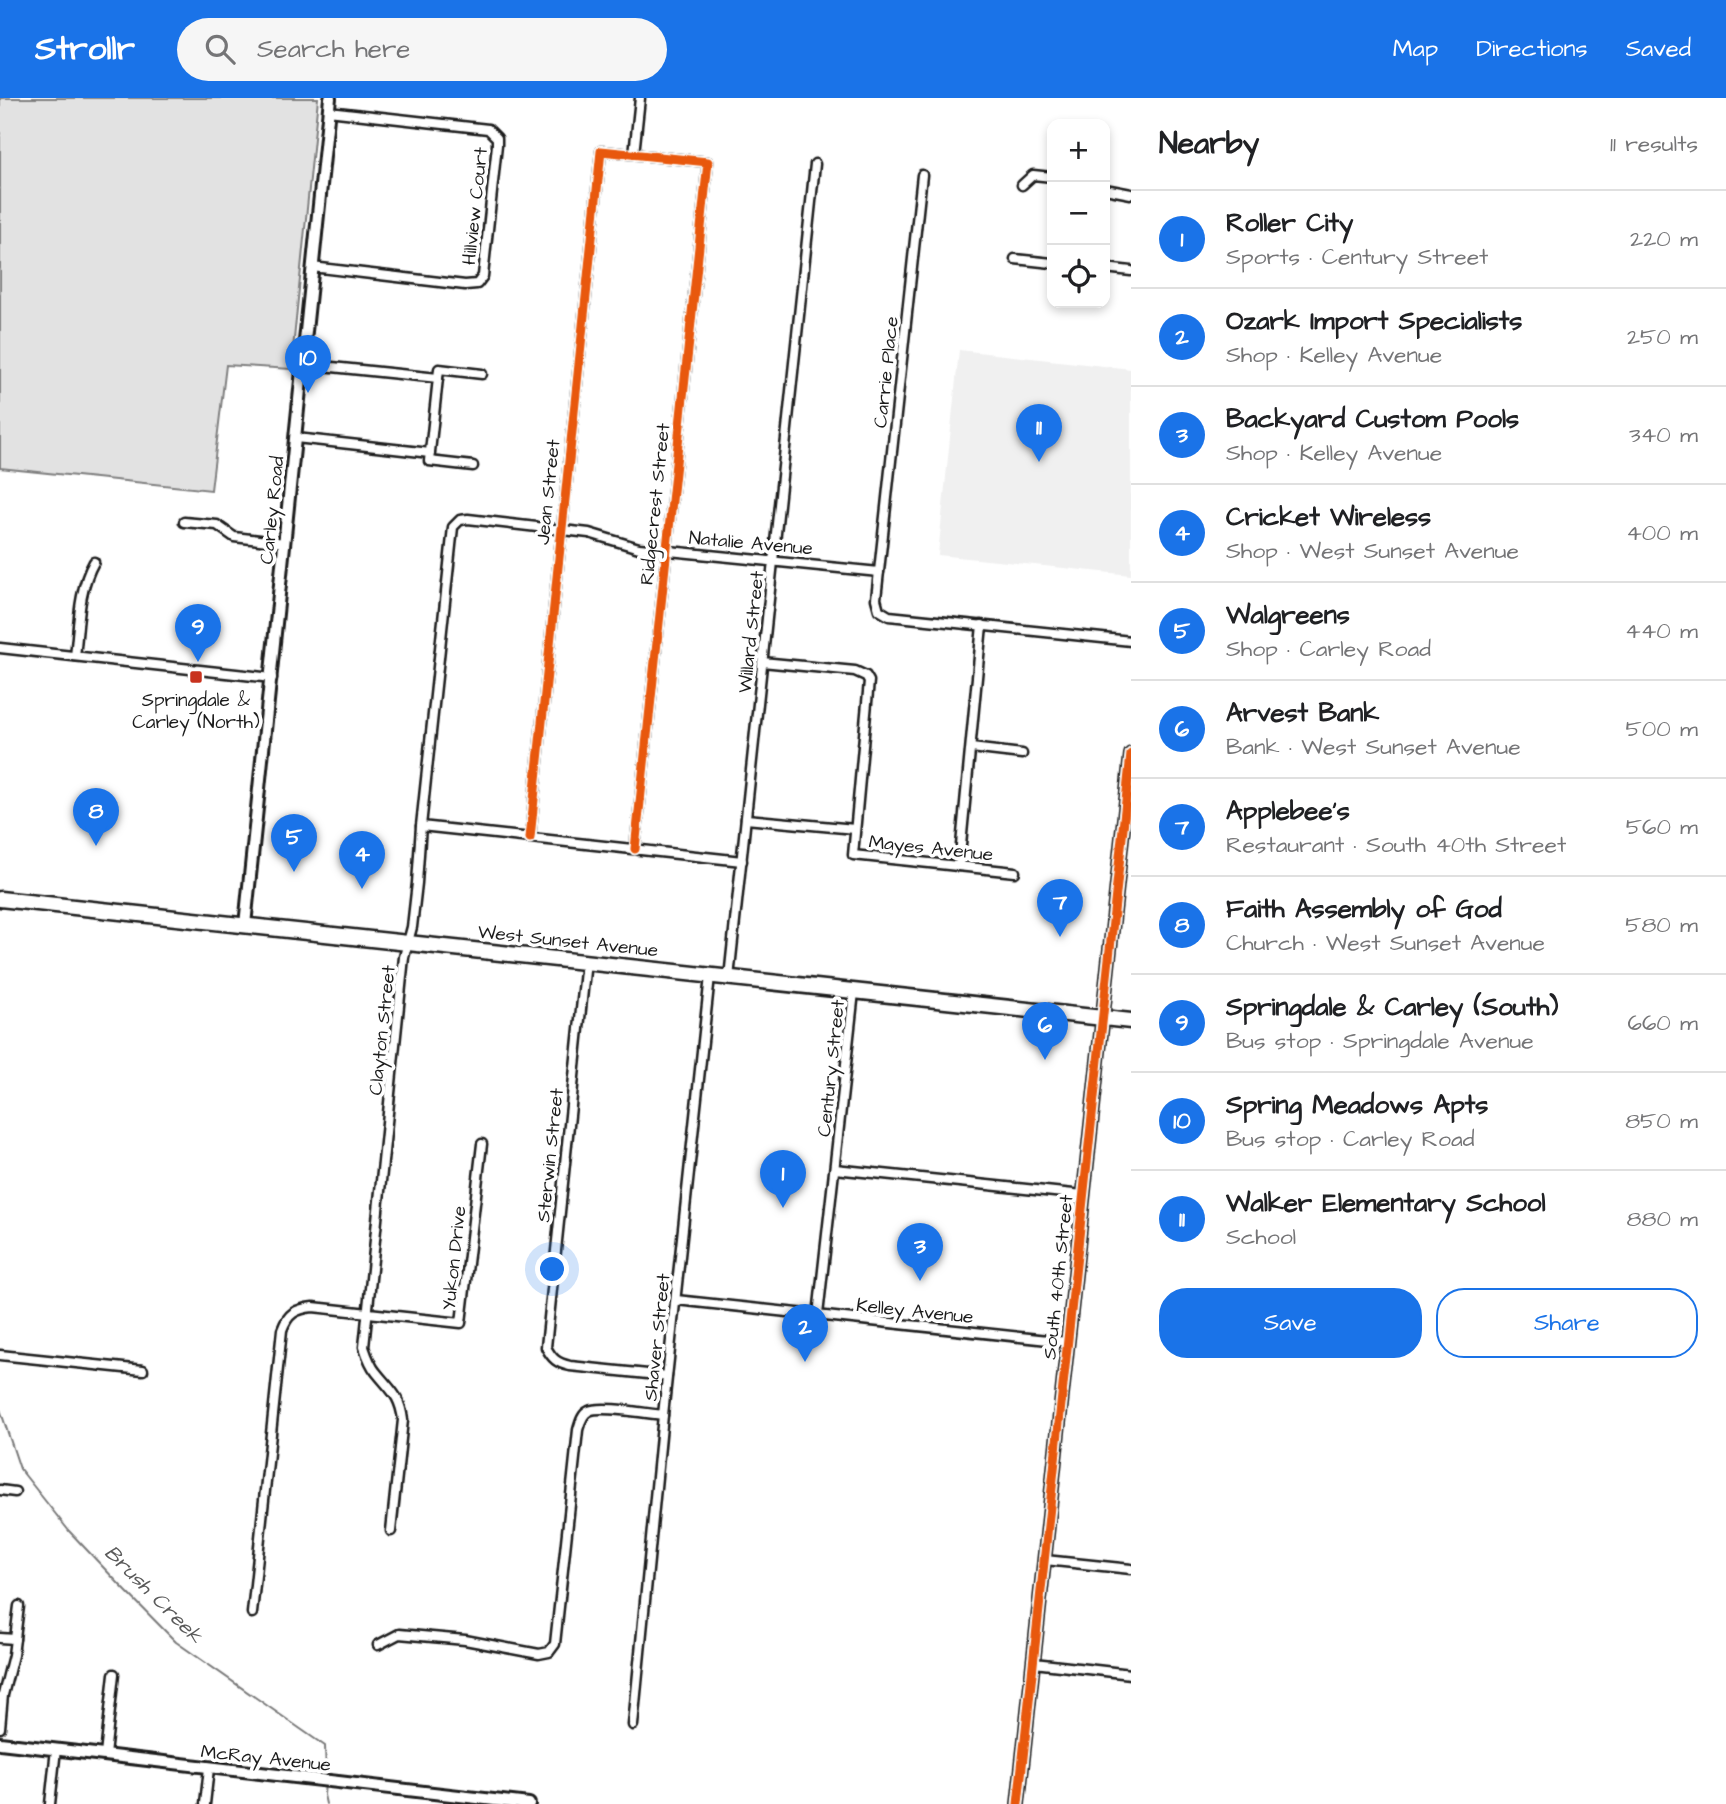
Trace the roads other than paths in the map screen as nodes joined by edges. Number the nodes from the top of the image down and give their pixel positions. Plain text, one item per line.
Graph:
1 (330, 98) edge
2 (640, 98) edge
3 (328, 111) junction
4 (634, 154) junction
5 (815, 164) dead end
6 (922, 175) dead end
7 (1047, 176) edge
8 (1022, 185) dead end
9 (1110, 190) edge
10 (1131, 194) edge
11 (1015, 259) dead end
12 (1047, 262) edge
13 (312, 267) junction
14 (1110, 269) edge
15 (1131, 271) edge
16 (303, 364) junction
17 (482, 374) dead end
18 (438, 379) junction
19 (296, 438) junction
20 (430, 453) junction
21 (473, 466) dead end
22 (184, 522) dead end
23 (456, 523) joint
24 (560, 530) junction
25 (285, 543) junction
26 (666, 551) junction
27 (772, 561) junction
28 (94, 562) dead end
29 (879, 572) junction
30 (982, 625) junction
31 (1131, 641) edge
32 (0, 648) edge
33 (75, 656) junction
34 (762, 662) junction
35 (272, 678) junction
36 (971, 748) junction
37 (1022, 754) dead end
38 (1131, 754) edge
39 (746, 818) junction
40 (421, 826) junction
41 (855, 830) junction
42 (530, 838) junction
43 (635, 849) junction
44 (741, 861) junction
45 (959, 866) junction
46 (1015, 872) dead end
47 (0, 899) edge
48 (246, 925) junction
49 (408, 943) junction
50 (586, 961) junction
51 (710, 976) junction
52 (729, 978) junction
53 (854, 992) junction
54 (1101, 1018) junction
55 (1131, 1021) edge
56 (482, 1144) dead end
57 (835, 1169) junction
58 (1083, 1195) junction
59 (676, 1300) junction
60 (367, 1312) junction
61 (818, 1315) junction
62 (1068, 1342) junction
63 (1, 1355) edge
64 (143, 1370) dead end
65 (667, 1376) junction
66 (663, 1415) junction
67 (0, 1490) edge
68 (15, 1492) dead end
69 (391, 1531) dead end
70 (1045, 1560) junction
71 (1131, 1569) edge
72 (19, 1606) dead end
73 (252, 1613) dead end
74 (0, 1638) edge
75 (15, 1639) junction
76 (378, 1645) dead end
77 (1034, 1663) junction
78 (114, 1674) dead end
79 (1131, 1674) edge
80 (633, 1725) dead end
81 (0, 1728) edge
82 (0, 1743) edge
83 (56, 1749) junction
84 (105, 1755) junction
85 (209, 1768) junction
86 (50, 1804) edge
87 (205, 1804) edge
88 (529, 1804) edge
89 (1018, 1804) edge

1 - 3 street, Carley Road
2 - 4 street
3 - 13 street, Carley Road
3 - 13 street, Hillview Court
4 - 24 street, Jean Street
4 - 26 street, Ridgecrest Street
5 - 27 street, Willard Street
6 - 29 street, Carrie Place
7 - 8 street
9 - 10 street
11 - 12 street
13 - 16 street, Carley Road
14 - 15 street
16 - 18 street
16 - 19 street, Carley Road
17 - 18 street
18 - 20 street
19 - 20 street
19 - 25 street, Carley Road
20 - 21 street
22 - 25 street
23 - 24 street, Natalie Avenue
23 - 40 street, Clayton Street
24 - 26 street, Natalie Avenue
24 - 42 street, Jean Street
25 - 35 street, Carley Road
26 - 27 street, Natalie Avenue
26 - 43 street, Ridgecrest Street
27 - 29 street, Natalie Avenue
27 - 34 street, Willard Street
28 - 33 street
29 - 30 street
30 - 31 street
30 - 36 street
32 - 33 street
33 - 35 street
34 - 39 street, Willard Street
34 - 41 street
35 - 48 street, Carley Road
36 - 37 street
36 - 45 street
38 - 54 street, South 40th Street
39 - 41 street, Mayes Avenue
39 - 44 street, Willard Street
40 - 42 street
40 - 49 street, Clayton Street
41 - 45 street, Mayes Avenue
42 - 43 street
43 - 44 street
44 - 52 street, Willard Street
45 - 46 street, Mayes Avenue
47 - 48 highway, West Sunset Avenue
48 - 49 highway, West Sunset Avenue
49 - 50 highway, West Sunset Avenue
49 - 60 street, Clayton Street
50 - 51 highway, West Sunset Avenue
50 - 65 street, Sterwin Street
51 - 52 highway, West Sunset Avenue
51 - 59 street, Shaver Street
52 - 53 highway, West Sunset Avenue
53 - 54 highway, West Sunset Avenue
53 - 57 street, Century Street
54 - 55 highway, West Sunset Avenue
54 - 58 street, South 40th Street
56 - 60 street, Yukon Drive
57 - 58 street
57 - 61 street, Century Street
58 - 62 street, South 40th Street
59 - 61 street, Kelley Avenue
59 - 65 street, Shaver Street
60 - 69 street, Clayton Street
60 - 73 street
61 - 62 street, Kelley Avenue
62 - 70 street, South 40th Street
63 - 64 street
65 - 66 street, Shaver Street
66 - 76 street, Shaver Street
66 - 80 street
67 - 68 street
70 - 71 street
70 - 77 street, South 40th Street
72 - 75 street
74 - 75 street
75 - 81 street
77 - 79 street
77 - 89 street, South 40th Street
78 - 84 street
82 - 83 street, McRay Avenue
83 - 84 street, McRay Avenue
83 - 86 street
84 - 85 street, McRay Avenue
85 - 87 street
85 - 88 street, McRay Avenue

